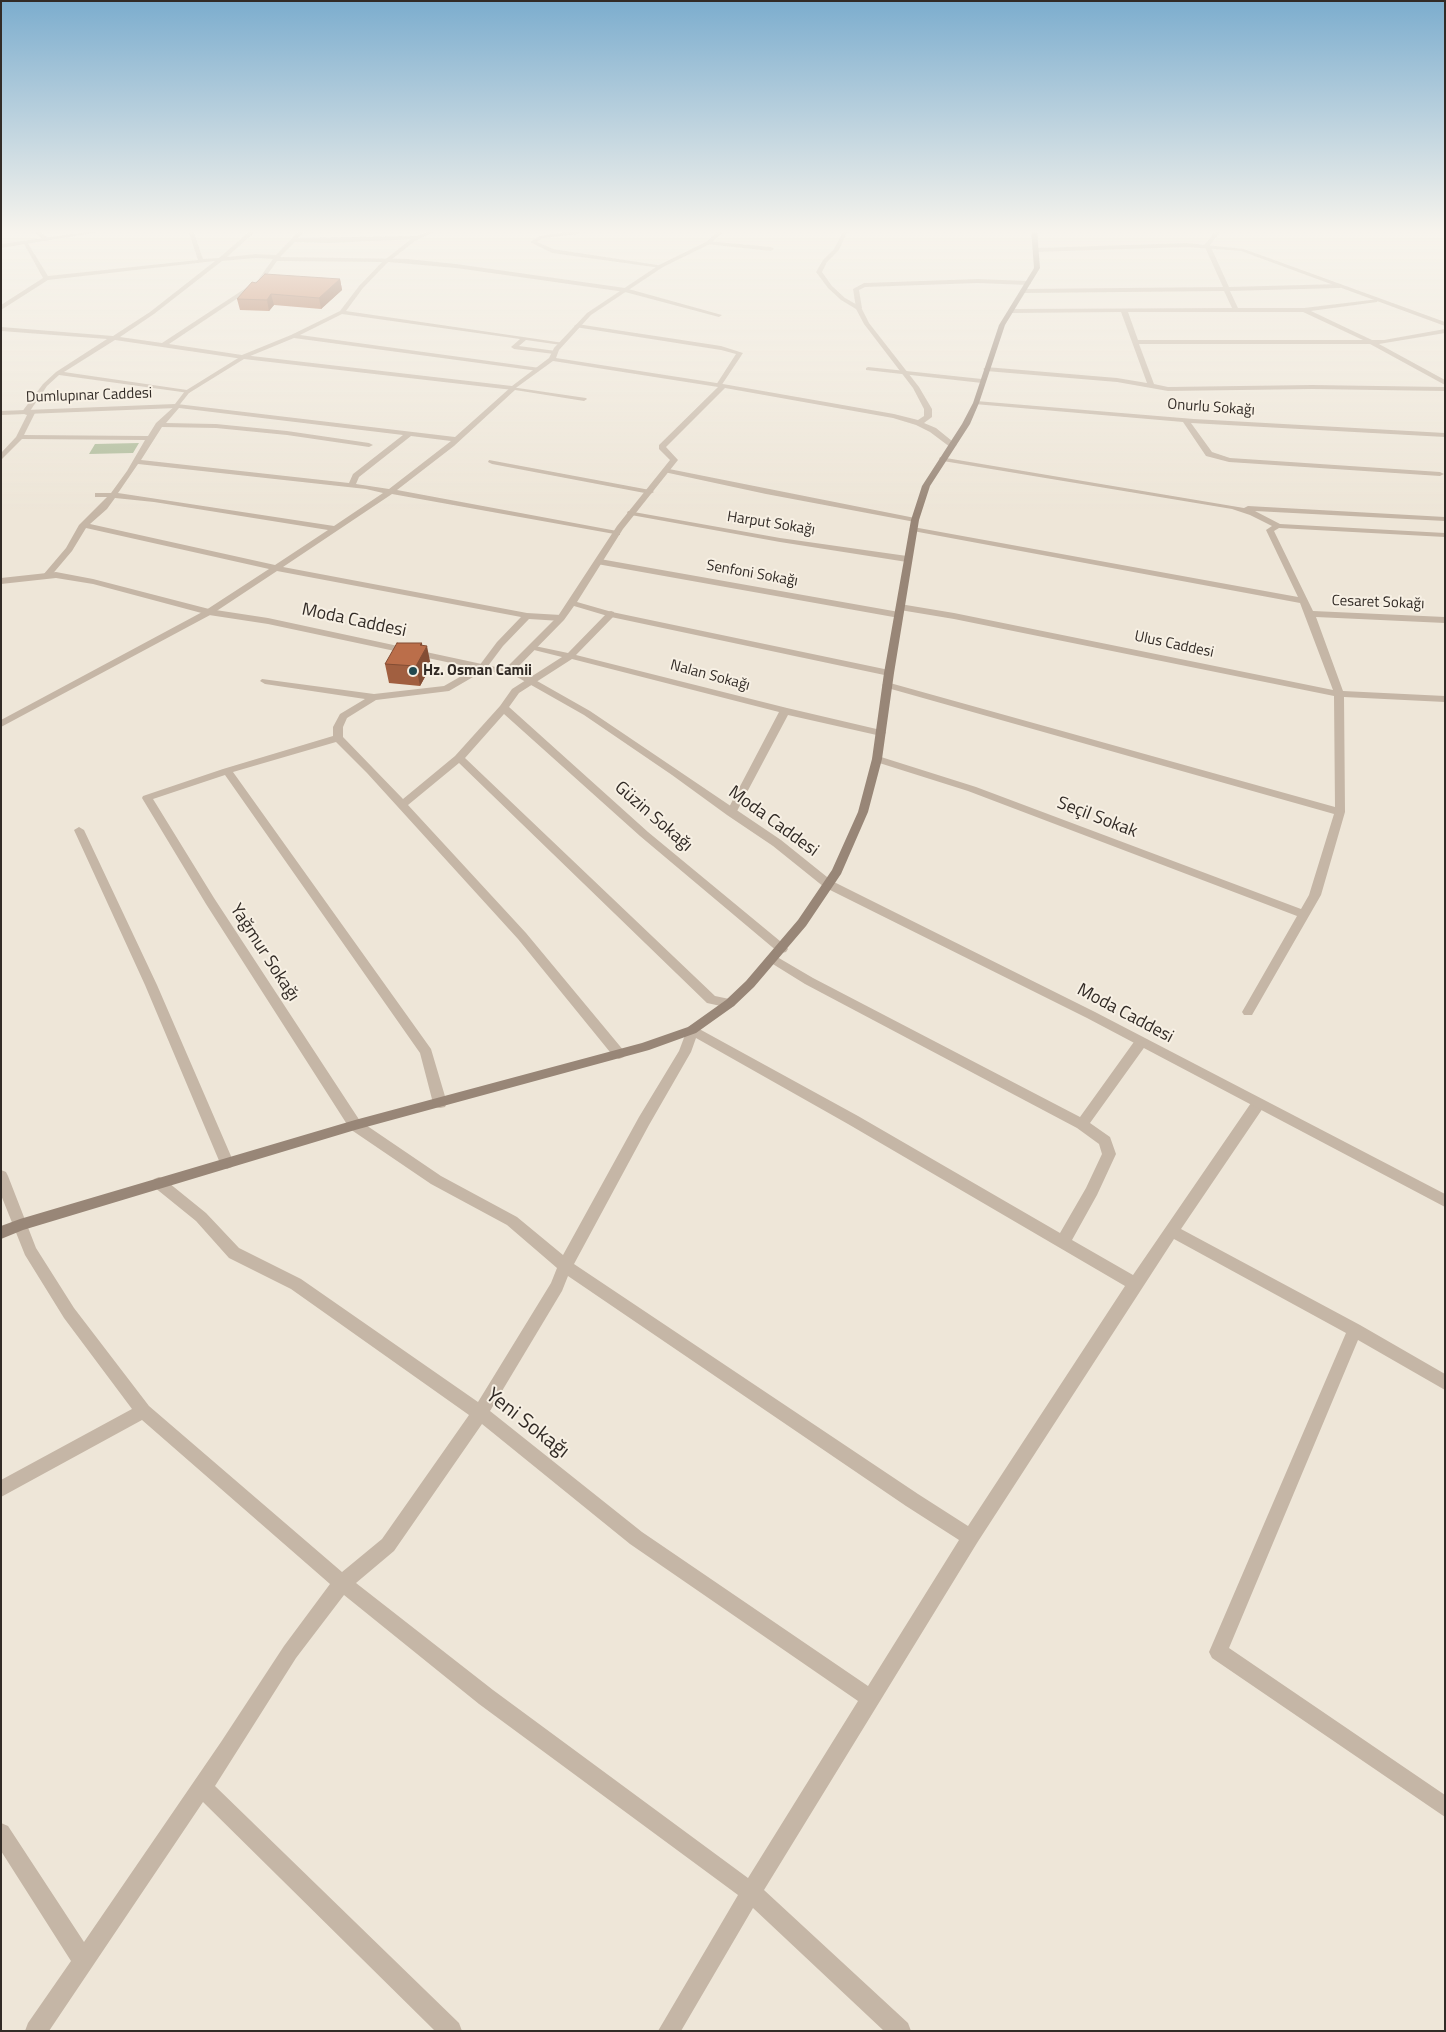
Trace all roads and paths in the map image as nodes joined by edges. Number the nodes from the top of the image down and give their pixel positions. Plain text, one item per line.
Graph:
1 (133, 325) edge
2 (194, 325) edge
3 (314, 325) edge
4 (432, 325) edge
5 (867, 325) edge
6 (1003, 325) edge
7 (1129, 325) edge
8 (1336, 325) edge
9 (577, 326) joint
10 (1, 329) edge
11 (1445, 331) edge
12 (293, 336) junction
13 (114, 338) junction
14 (525, 338) junction
15 (1370, 341) junction
16 (1135, 342) junction
17 (561, 343) junction
18 (164, 345) junction
19 (553, 356) junction
20 (243, 357) junction
21 (538, 369) junction
22 (868, 369) dead end
23 (986, 369) junction
24 (58, 373) junction
25 (906, 373) junction
26 (982, 381) junction
27 (1445, 383) edge
28 (721, 385) junction
29 (1151, 386) junction
30 (512, 388) junction
31 (1445, 389) edge
32 (187, 392) junction
33 (584, 399) dead end
34 (976, 403) junction
35 (177, 406) junction
36 (1, 413) edge
37 (28, 413) junction
38 (1185, 420) junction
39 (919, 423) junction
40 (159, 425) junction
41 (409, 434) junction
42 (1445, 435) edge
43 (20, 438) junction
44 (150, 438) junction
45 (456, 439) junction
46 (369, 445) dead end
47 (953, 445) junction
48 (1, 458) edge
49 (943, 459) junction
50 (137, 462) junction
51 (492, 462) dead end
52 (667, 470) junction
53 (1440, 474) dead end
54 (351, 486) junction
55 (391, 492) junction
56 (650, 492) junction
57 (98, 495) dead end
58 (113, 495) junction
59 (1240, 509) junction
60 (631, 513) junction
61 (1445, 518) edge
62 (914, 524) junction
63 (85, 525) junction
64 (1278, 526) junction
65 (334, 528) junction
66 (617, 533) junction
67 (1445, 535) edge
68 (908, 559) junction
69 (600, 562) junction
70 (276, 568) junction
71 (47, 575) junction
72 (1, 581) edge
73 (1304, 601) junction
74 (572, 604) junction
75 (899, 611) junction
76 (209, 612) junction
77 (611, 614) junction
78 (1310, 614) junction
79 (528, 616) junction
80 (561, 618) junction
81 (1445, 620) edge
82 (532, 647) junction
83 (570, 656) junction
84 (482, 668) junction
85 (506, 673) junction
86 (889, 673) junction
87 (532, 680) junction
88 (265, 681) dead end
89 (888, 685) junction
90 (1339, 694) junction
91 (374, 697) junction
92 (1445, 699) edge
93 (504, 708) junction
94 (785, 711) junction
95 (1, 724) edge
96 (880, 733) junction
97 (338, 738) junction
98 (459, 758) junction
99 (877, 759) junction
100 (227, 771) junction
101 (402, 805) junction
102 (1340, 812) junction
103 (731, 813) junction
104 (80, 830) dead end
105 (828, 884) junction
106 (1304, 914) junction
107 (777, 953) junction
108 (730, 1003) junction
109 (1248, 1012) dead end
110 (692, 1030) junction
111 (1141, 1042) junction
112 (619, 1054) junction
113 (440, 1102) junction
114 (1258, 1104) junction
115 (1082, 1124) junction
116 (356, 1125) junction
117 (227, 1164) junction
118 (1, 1176) edge
119 (159, 1183) junction
120 (1445, 1201) edge
121 (20, 1225) junction
122 (1173, 1232) junction
123 (1, 1233) edge
124 (1062, 1242) junction
125 (565, 1266) junction
126 (1136, 1284) junction
127 (1355, 1330) junction
128 (1445, 1383) edge
129 (144, 1411) junction
130 (480, 1413) junction
131 (1, 1489) edge
132 (971, 1537) junction
133 (342, 1583) junction
134 (871, 1699) junction
135 (202, 1787) junction
136 (1445, 1808) edge
137 (1, 1833) edge
138 (751, 1892) junction
139 (83, 1960) junction
140 (36, 2031) edge
141 (451, 2031) edge
142 (669, 2031) edge
143 (900, 2031) edge

1 - 13 street
2 - 18 street
3 - 12 street
4 - 14 street
5 - 25 street
6 - 23 main road
7 - 16 street
8 - 15 street
9 - 17 street
9 - 28 street
10 - 13 street
11 - 15 street
12 - 20 street
12 - 21 street
13 - 18 street
13 - 24 street
14 - 17 street
14 - 19 street
15 - 16 street
15 - 27 street
16 - 29 street
17 - 19 street
18 - 20 street
19 - 21 street
19 - 28 street
20 - 30 street
20 - 32 street
21 - 30 street
22 - 25 street
23 - 26 main road
23 - 29 street
24 - 32 street
24 - 37 street
25 - 26 street
25 - 39 street
26 - 34 main road
28 - 39 street
28 - 52 street
29 - 31 street
30 - 33 street
30 - 45 street
32 - 35 street
34 - 38 street, Onurlu Sokağı
34 - 47 main road
35 - 37 street, Dumlupınar Caddesi
35 - 40 street
35 - 41 street, Dumlupınar Caddesi
36 - 37 street, Dumlupınar Caddesi
37 - 43 street
38 - 42 street, Onurlu Sokağı
38 - 53 street
39 - 47 street
40 - 44 street
40 - 46 street
41 - 45 street, Dumlupınar Caddesi
41 - 54 street
43 - 44 street
43 - 48 street
44 - 50 street
45 - 55 street
47 - 49 main road
49 - 59 street
49 - 62 main road
50 - 54 street
50 - 58 street
51 - 56 street
52 - 56 street
52 - 62 street
54 - 55 street
55 - 65 street
55 - 66 street
56 - 60 street
57 - 58 street
58 - 63 street
58 - 65 street
59 - 61 street
59 - 64 street
60 - 66 street
60 - 68 street, Harput Sokağı
62 - 68 main road
62 - 73 street
63 - 70 street
63 - 71 street
64 - 67 street
64 - 73 street
65 - 70 street
66 - 69 street
68 - 75 main road
69 - 74 street
69 - 75 street, Senfoni Sokağı
70 - 76 street
70 - 79 street
71 - 72 street, Moda Caddesi
71 - 76 street, Moda Caddesi
73 - 78 street
74 - 77 street
74 - 80 street
75 - 86 main road
75 - 90 street, Ulus Caddesi
76 - 84 street, Moda Caddesi
76 - 95 street
77 - 83 street
77 - 86 street
78 - 81 street, Cesaret Sokağı
78 - 90 street
79 - 80 street
79 - 84 street
80 - 82 street
82 - 83 street, Nalan Sokağı
82 - 85 street
83 - 87 street
83 - 94 street, Nalan Sokağı
84 - 85 street, Moda Caddesi
84 - 91 street
85 - 87 street, Moda Caddesi
86 - 89 main road
87 - 93 street
87 - 103 street, Moda Caddesi
88 - 91 street
89 - 96 main road
89 - 102 street
90 - 92 street, Ulus Caddesi
90 - 102 street
91 - 97 street
93 - 98 street
93 - 107 street, Güzin Sokağı
94 - 96 street, Nalan Sokağı
94 - 103 street
96 - 99 main road
97 - 100 street
97 - 101 street
98 - 101 street
98 - 108 street
99 - 105 main road
99 - 106 street, Seçil Sokak
100 - 113 street
100 - 116 street, Yağmur Sokağı
101 - 112 street
102 - 106 street
103 - 105 street, Moda Caddesi
104 - 117 street
105 - 107 main road
105 - 111 street, Moda Caddesi
106 - 109 street
107 - 108 main road
107 - 115 street, Güzin Sokağı
108 - 110 main road
110 - 112 main road
110 - 124 street
110 - 125 street
111 - 114 street, Moda Caddesi
111 - 115 street
112 - 113 main road
113 - 116 main road
114 - 120 street, Moda Caddesi
114 - 122 street
115 - 124 street, Güzin Sokağı
116 - 117 main road
116 - 125 street
117 - 119 main road
118 - 121 street
119 - 121 main road
119 - 130 street, Yeni Sokağı
121 - 123 main road
121 - 129 street
122 - 126 street
122 - 127 street
124 - 126 street
125 - 130 street
125 - 132 street
126 - 132 street
127 - 128 street
127 - 136 street
129 - 131 street
129 - 133 street
130 - 133 street
130 - 134 street, Yeni Sokağı
132 - 134 street
133 - 135 street
133 - 138 street
134 - 138 street
135 - 139 street
135 - 141 street
137 - 139 street
138 - 142 street
138 - 143 street
139 - 140 street

